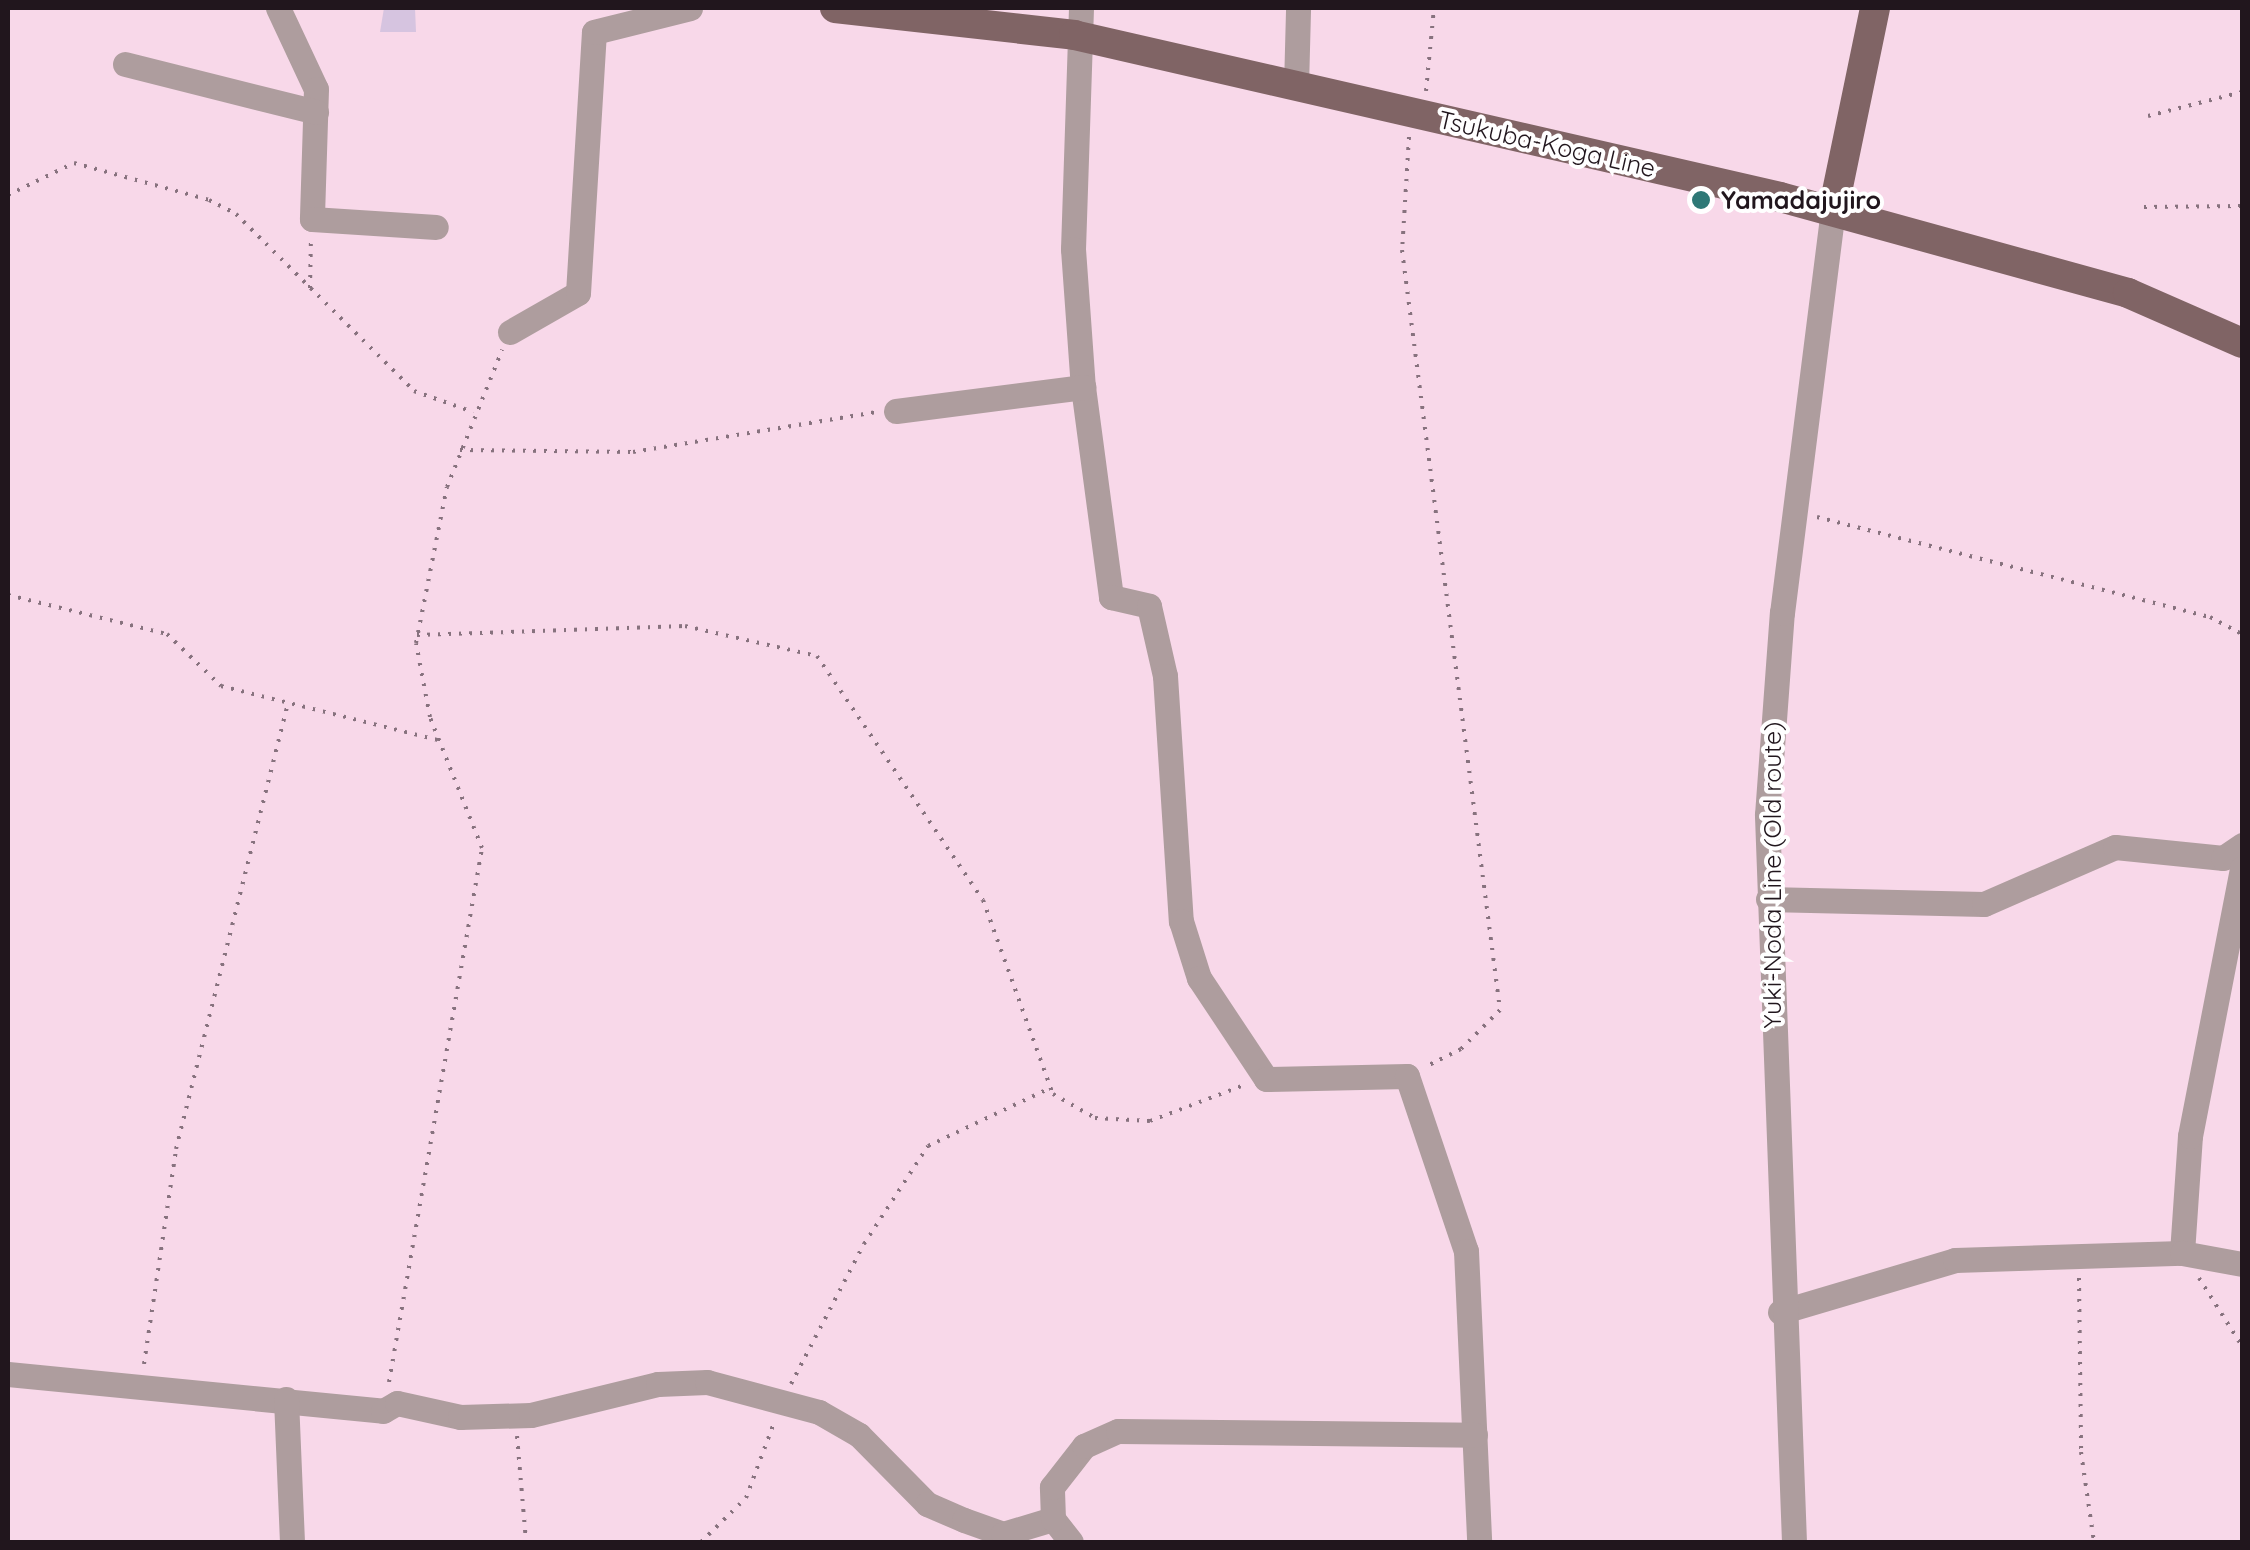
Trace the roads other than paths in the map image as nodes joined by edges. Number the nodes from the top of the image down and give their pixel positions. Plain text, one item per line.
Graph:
1 (278, 8) edge
2 (690, 8) edge
3 (835, 8) edge
4 (1298, 8) edge
5 (1876, 8) edge
6 (1078, 21) edge
7 (125, 64) dead end
8 (1296, 86) junction
9 (316, 112) junction
10 (1833, 210) junction
11 (436, 227) dead end
12 (510, 332) road end
13 (2242, 342) edge
14 (1083, 387) junction
15 (896, 411) road end
16 (2242, 845) edge
17 (2242, 868) edge
18 (1768, 899) junction
19 (2182, 1253) junction
20 (2242, 1264) edge
21 (1780, 1312) junction
22 (8, 1374) edge
23 (286, 1399) junction
24 (1475, 1435) junction
25 (1053, 1519) junction
26 (292, 1542) edge
27 (1071, 1542) edge
28 (1479, 1542) edge
29 (1794, 1542) edge

1 - 9 street
2 - 12 street
3 - 6 main road, Tsukuba-Koga Line
4 - 8 street
5 - 10 main road
6 - 8 main road, Tsukuba-Koga Line
6 - 14 street
7 - 9 street
8 - 10 main road, Tsukuba-Koga Line
9 - 11 street
10 - 13 main road, Tsukuba-Koga Line
10 - 18 street, Yuki-Noda Line (Old route)
14 - 15 street
14 - 24 street
16 - 18 street
17 - 19 street
18 - 21 street, Yuki-Noda Line (Old route)
19 - 20 street
19 - 21 street
21 - 29 street, Yuki-Noda Line (Old route)
22 - 23 street
23 - 25 street
23 - 26 street
24 - 25 street
24 - 28 street
25 - 27 street

